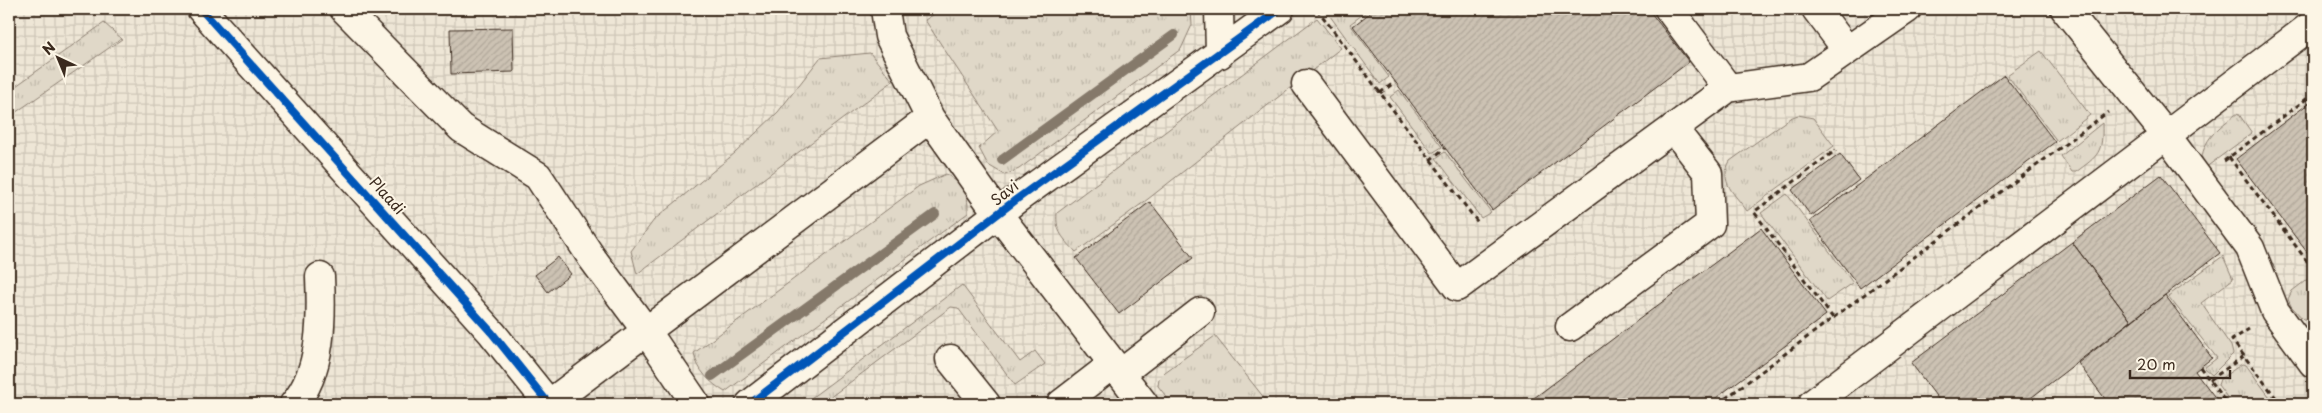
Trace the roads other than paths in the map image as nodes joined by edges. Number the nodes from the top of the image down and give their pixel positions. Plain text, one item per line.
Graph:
1 (202, 9) edge
2 (344, 9) edge
3 (885, 9) edge
4 (1219, 9) edge
5 (1280, 9) edge
6 (1669, 9) edge
7 (1816, 9) edge
8 (1907, 9) edge
9 (2065, 9) edge
10 (2313, 24) edge
11 (1847, 50) junction
12 (1220, 54) junction
13 (1306, 84) dead end
14 (1728, 88) junction
15 (930, 118) junction
16 (1673, 128) junction
17 (2166, 135) junction
18 (998, 214) junction
19 (320, 277) dead end
20 (1200, 312) dead end
21 (1570, 327) dead end
22 (647, 332) junction
23 (950, 359) dead end
24 (2313, 363) edge
25 (1117, 369) junction
26 (294, 404) edge
27 (549, 404) edge
28 (696, 404) edge
29 (750, 404) edge
30 (986, 404) edge
31 (1061, 404) edge
32 (1144, 404) edge
33 (1812, 404) edge

1 - 27 street, Plaadi
2 - 22 street
3 - 15 street
4 - 12 street
5 - 12 street, Savi
6 - 14 street
7 - 11 street
8 - 11 street
9 - 17 street
10 - 17 street
11 - 14 street
12 - 18 street, Savi
13 - 16 street
14 - 16 street
15 - 18 street
15 - 22 street
16 - 21 street
17 - 24 street
17 - 33 street
18 - 25 street
18 - 29 street, Savi
19 - 26 street
20 - 25 street
22 - 27 street
22 - 28 street
23 - 30 street
25 - 31 street
25 - 32 street

